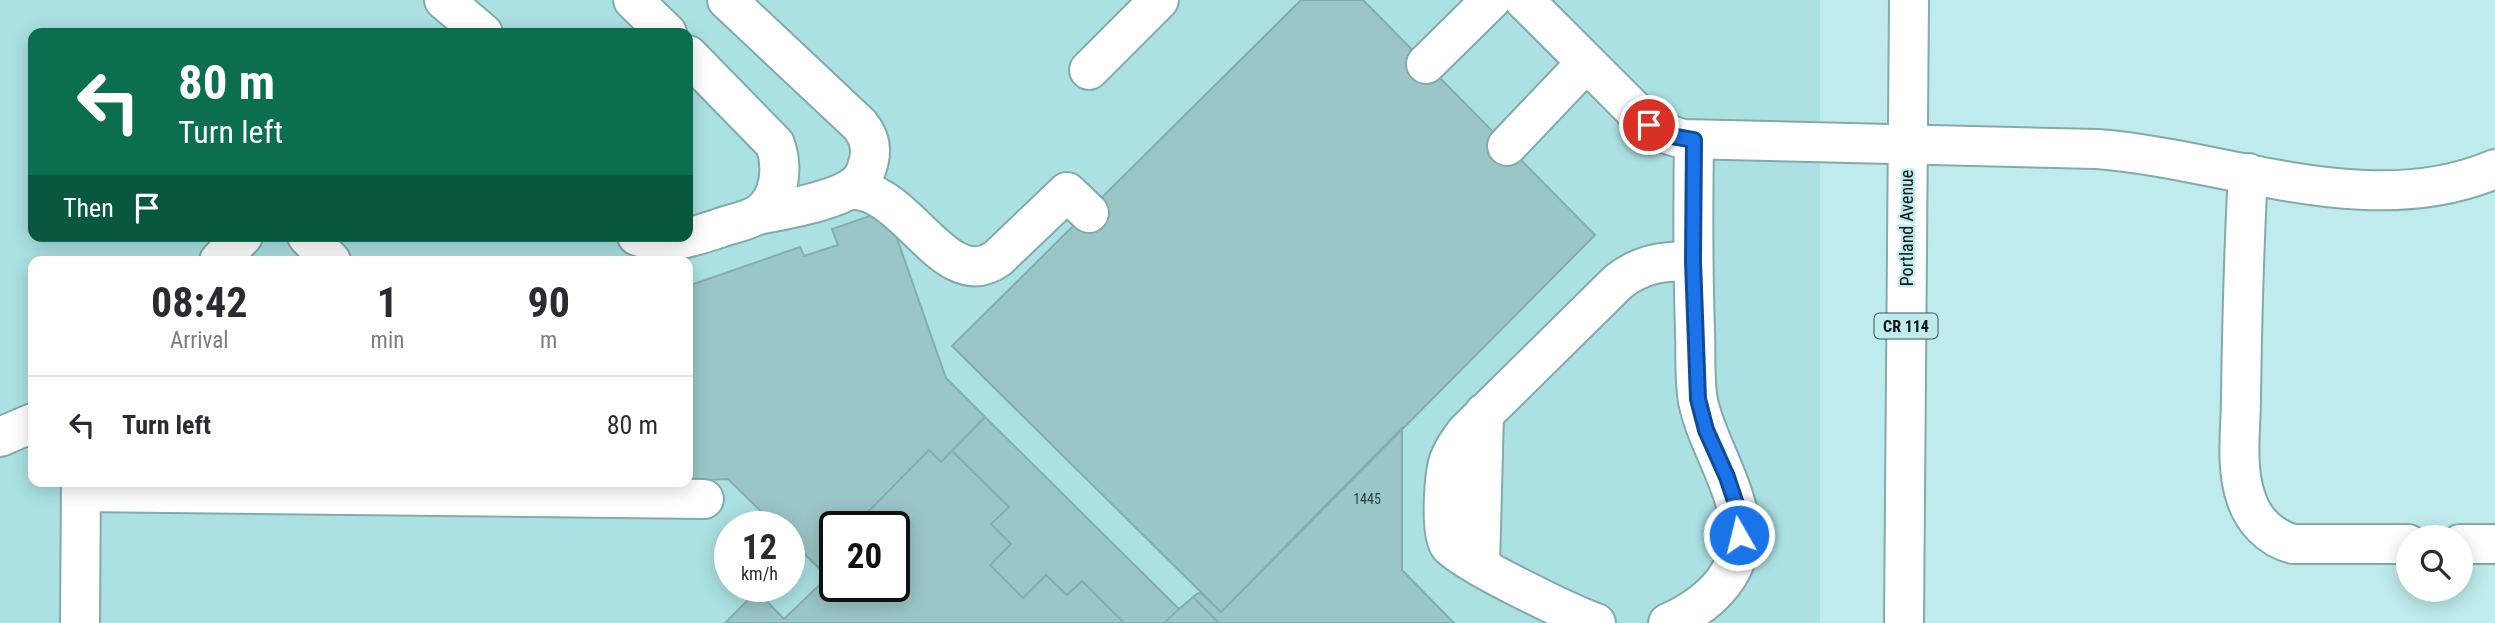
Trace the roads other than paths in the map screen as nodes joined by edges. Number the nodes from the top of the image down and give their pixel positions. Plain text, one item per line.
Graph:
1 (634, 0) edge
2 (727, 0) edge
3 (1159, 0) edge
4 (1490, 0) edge
5 (1524, 0) edge
6 (1909, 0) edge
7 (662, 28) edge
8 (693, 60) edge
9 (1586, 63) junction
10 (1426, 64) dead end
11 (1089, 70) dead end
12 (1694, 140) junction
13 (1908, 145) junction
14 (1507, 146) dead end
15 (2495, 169) edge
16 (2248, 173) junction
17 (848, 190) junction
18 (1089, 213) dead end
19 (757, 215) junction
20 (693, 236) edge
21 (237, 242) edge
22 (313, 242) edge
23 (224, 256) edge
24 (326, 256) edge
25 (1693, 261) junction
26 (28, 424) edge
27 (0, 438) edge
28 (81, 487) edge
29 (704, 499) dead end
30 (2396, 544) edge
31 (2473, 544) edge
32 (2495, 544) edge
33 (80, 623) edge
34 (1596, 623) edge
35 (1668, 623) edge
36 (1904, 623) edge

1 - 7 main road
2 - 17 main road
3 - 11 main road
4 - 10 main road
5 - 9 main road
6 - 13 main road, Portland Avenue / CR 114
8 - 19 main road
9 - 12 main road
9 - 14 main road
12 - 13 main road
12 - 25 main road
13 - 16 main road
13 - 36 main road, Portland Avenue / CR 114
15 - 16 main road
16 - 30 main road
17 - 18 main road
17 - 19 main road
19 - 20 main road
21 - 23 main road
22 - 24 main road
25 - 34 main road
25 - 35 main road
26 - 27 main road
28 - 29 main road
28 - 33 main road
31 - 32 main road

